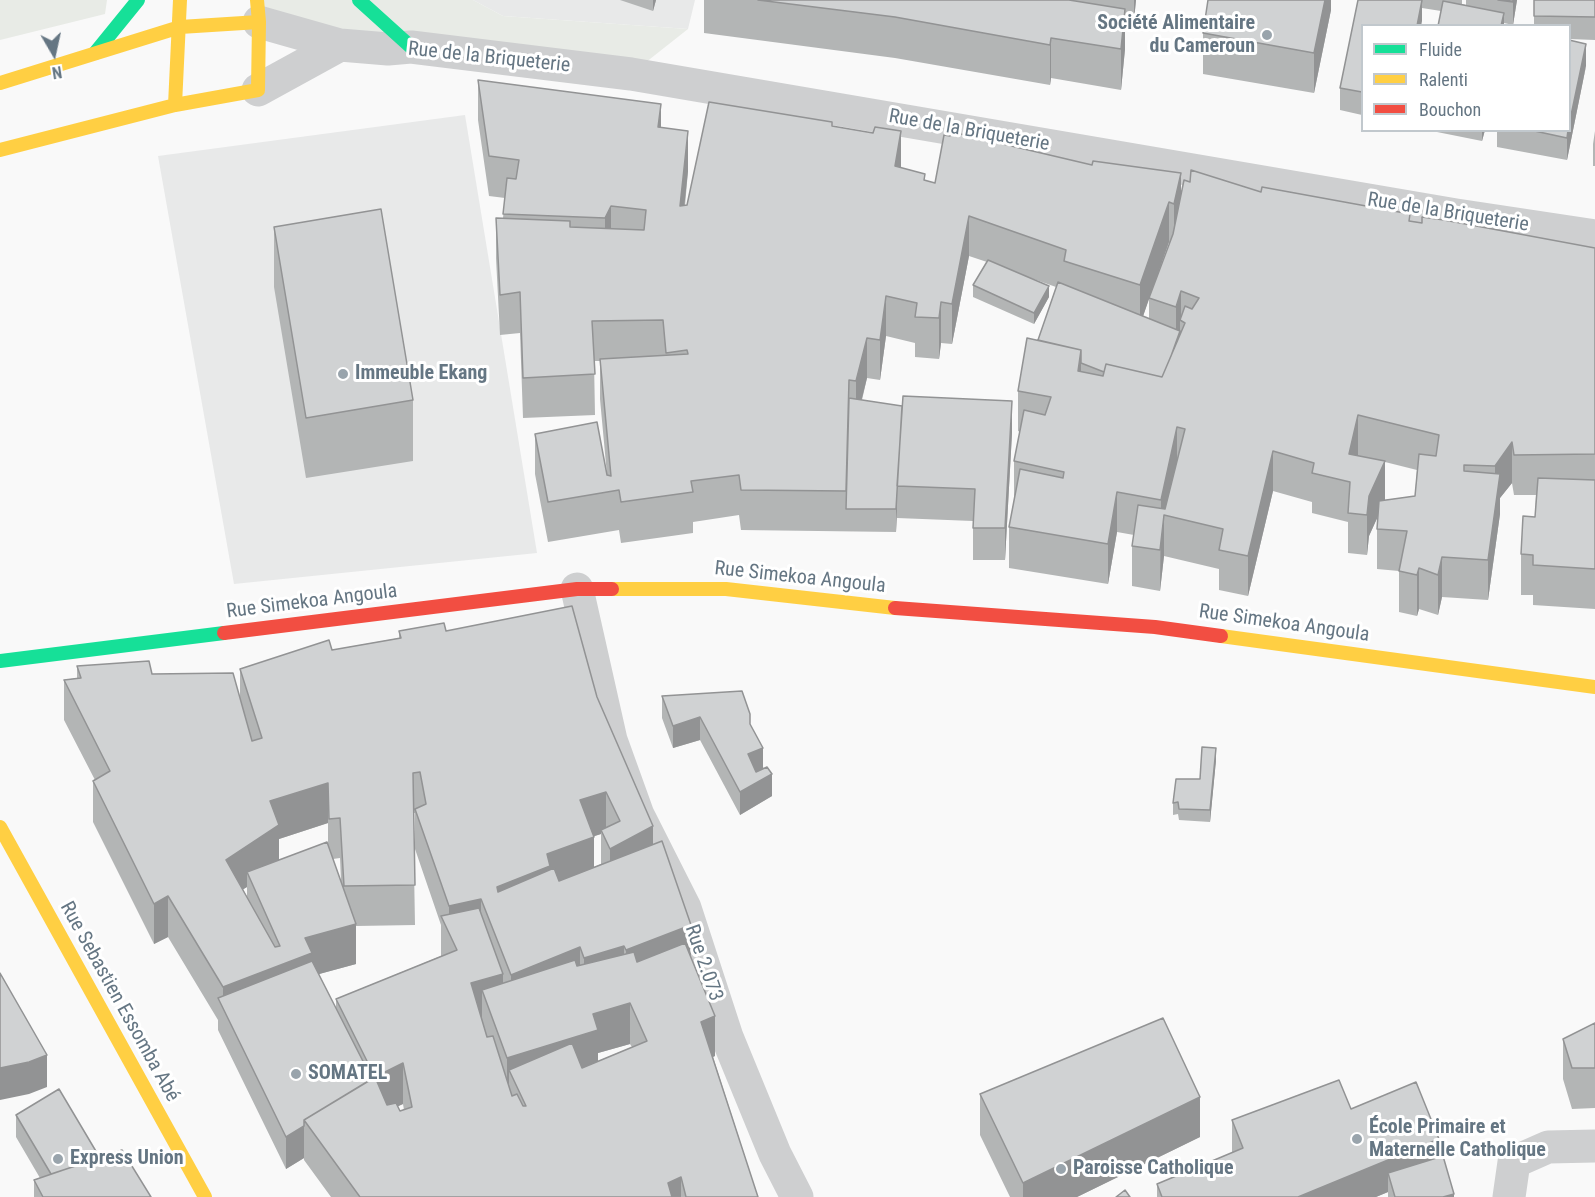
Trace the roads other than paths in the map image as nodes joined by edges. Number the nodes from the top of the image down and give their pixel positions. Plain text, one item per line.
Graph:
1 (138, 0) edge
2 (180, 0) edge
3 (359, 0) edge
4 (258, 11) edge
5 (180, 27) junction
6 (340, 45) junction
7 (411, 47) junction
8 (95, 53) junction
9 (0, 83) edge
10 (258, 90) junction
11 (175, 105) junction
12 (0, 150) edge
13 (1595, 236) edge
14 (577, 589) junction
15 (0, 661) edge
16 (1595, 687) edge
17 (0, 826) edge
18 (1595, 1146) edge
19 (205, 1197) edge
20 (796, 1197) edge
21 (1509, 1197) edge

1 - 8 street
2 - 5 street
3 - 7 street
4 - 5 street, Rue de la Briqueterie
4 - 6 street, Rue de la Briqueterie
4 - 10 street
5 - 8 street, Rue de la Briqueterie
5 - 11 street
6 - 7 street, Rue de la Briqueterie
6 - 10 street
7 - 13 street, Rue de la Briqueterie
8 - 9 street, Rue de la Briqueterie
10 - 11 street
11 - 12 street
14 - 15 street, Rue Simekoa Angoula
14 - 16 street, Rue Simekoa Angoula
14 - 20 street, Rue 2.073
17 - 19 street, Rue Sebastien Essomba Abé
18 - 21 street

